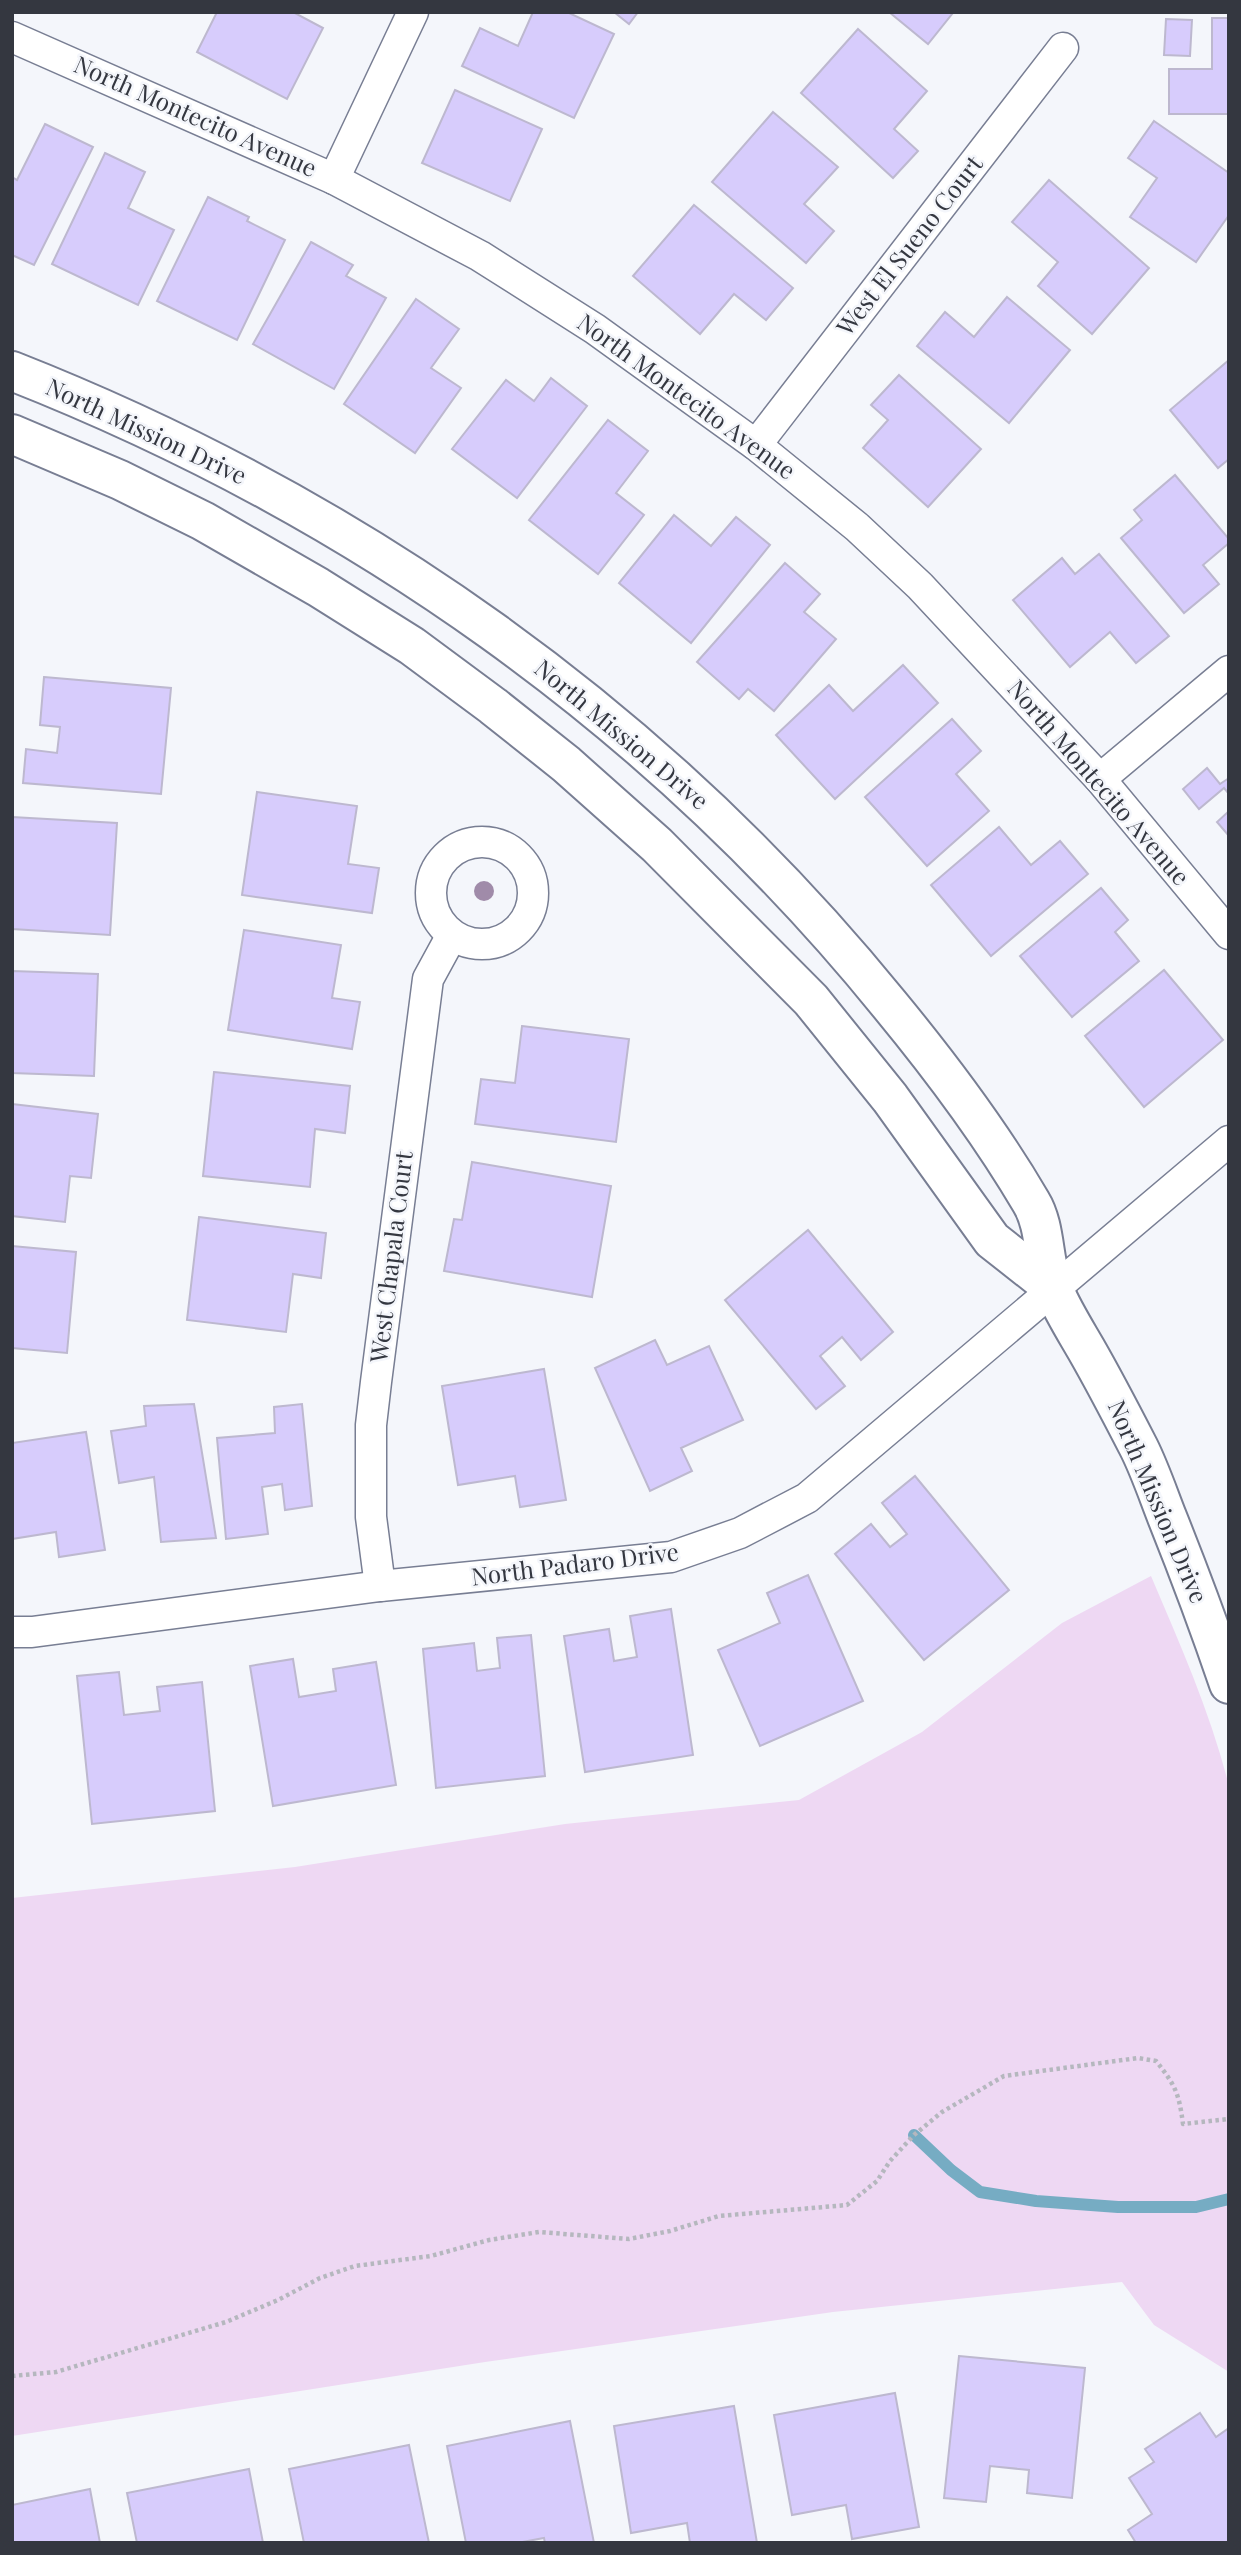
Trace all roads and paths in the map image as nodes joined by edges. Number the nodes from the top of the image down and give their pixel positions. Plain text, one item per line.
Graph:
1 (413, 12) edge
2 (12, 37) edge
3 (1063, 48) dead end
4 (334, 178) junction
5 (12, 371) edge
6 (12, 435) edge
7 (755, 445) junction
8 (1229, 671) edge
9 (1100, 779) junction
10 (1229, 934) edge
11 (452, 935) dead end
12 (1229, 1141) edge
13 (1053, 1288) junction
14 (380, 1587) junction
15 (12, 1632) edge
16 (1229, 1684) edge
17 (1229, 2119) edge
18 (12, 2376) edge

1 - 4 street
2 - 4 street, North Montecito Avenue
3 - 7 street, West El Sueno Court
4 - 7 street, North Montecito Avenue
5 - 13 street, North Mission Drive
6 - 13 street, North Mission Drive
7 - 9 street, North Montecito Avenue
8 - 9 street
9 - 10 street, North Montecito Avenue
11 - 14 street, West Chapala Court
12 - 13 street, North Padaro Drive
13 - 14 street, North Padaro Drive
13 - 16 street, North Mission Drive
14 - 15 street, North Padaro Drive
17 - 18 path

